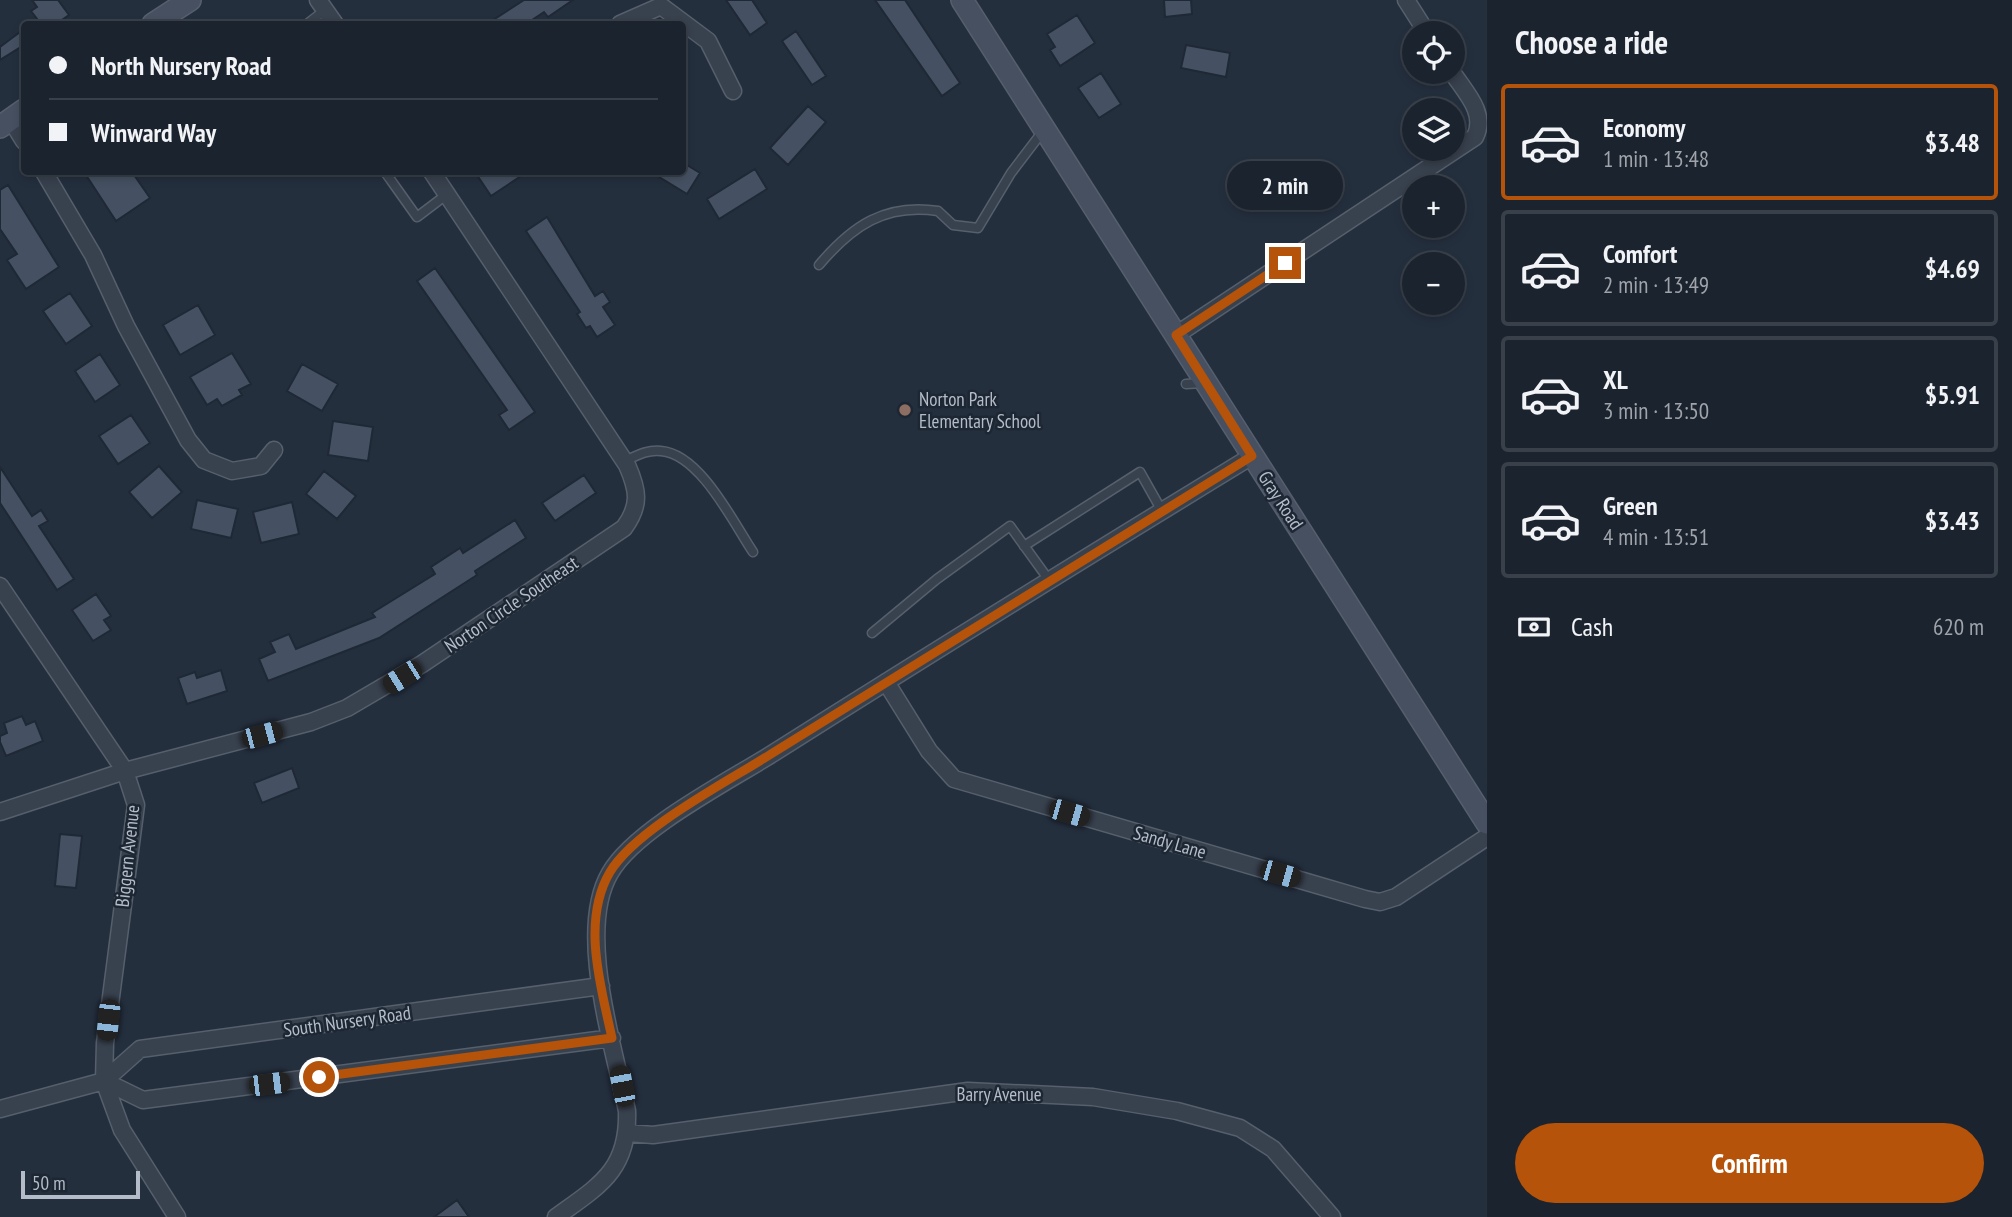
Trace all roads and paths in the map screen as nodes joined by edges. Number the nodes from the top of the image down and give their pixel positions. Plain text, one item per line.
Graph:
1 (962, 0) edge
2 (1406, 0) edge
3 (178, 3) edge
4 (322, 5) edge
5 (157, 21) edge
6 (309, 21) edge
7 (333, 21) edge
8 (628, 21) edge
9 (681, 21) edge
10 (1419, 21) edge
11 (686, 25) edge
12 (1460, 84) edge
13 (733, 91) dead end
14 (12, 119) edge
15 (1044, 129) junction
16 (21, 136) edge
17 (46, 175) edge
18 (387, 175) edge
19 (434, 175) edge
20 (446, 195) junction
21 (819, 265) dead end
22 (1176, 335) junction
23 (274, 450) dead end
24 (1252, 456) junction
25 (625, 461) junction
26 (1163, 511) junction
27 (1024, 546) junction
28 (753, 552) dead end
29 (1049, 580) junction
30 (0, 586) edge
31 (872, 633) dead end
32 (886, 682) junction
33 (125, 771) junction
34 (0, 812) edge
35 (1487, 823) edge
36 (1487, 837) edge
37 (601, 986) junction
38 (612, 1038) junction
39 (104, 1081) junction
40 (0, 1109) edge
41 (628, 1133) junction
42 (177, 1217) edge
43 (556, 1217) edge
44 (1332, 1217) edge

1 - 15 street, Gray Road
2 - 10 street
3 - 5 street
4 - 6 lane
4 - 7 street
8 - 9 street
11 - 13 street
12 - 22 street
14 - 16 street
15 - 21 lane
15 - 22 street, Gray Road
17 - 23 street
18 - 20 lane
19 - 20 street, Norton Circle Southeast
20 - 25 street, Norton Circle Southeast
22 - 24 street, Gray Road
24 - 26 street
24 - 35 street, Gray Road
25 - 28 lane
25 - 33 street, Norton Circle Southeast
26 - 27 lane
26 - 29 street
27 - 29 lane
27 - 31 lane
29 - 32 street
30 - 33 street, Biggern Avenue
32 - 36 street, Sandy Lane
32 - 37 street
33 - 34 street, Norton Circle Southeast
33 - 39 street, Biggern Avenue
37 - 38 street
37 - 39 street, South Nursery Road
38 - 39 street
38 - 41 street
39 - 40 street
39 - 42 street
41 - 43 street
41 - 44 street, Barry Avenue

